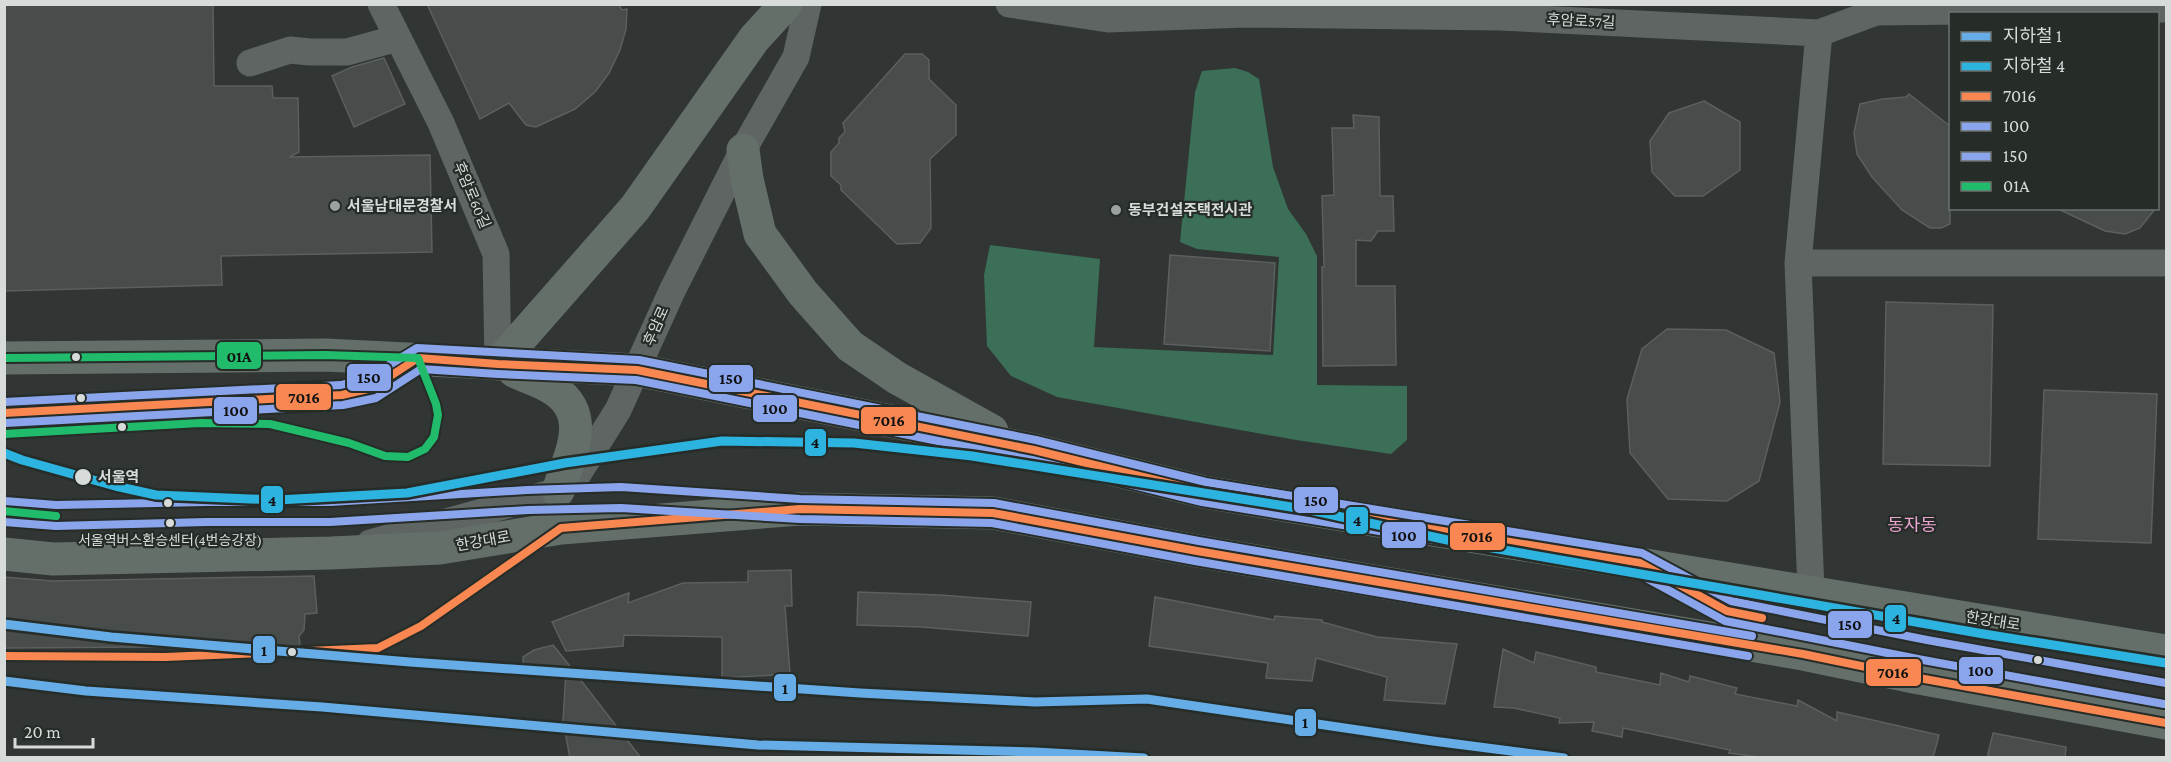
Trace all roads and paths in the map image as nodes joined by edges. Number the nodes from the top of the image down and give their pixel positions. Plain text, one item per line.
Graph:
1 (381, 4) edge
2 (786, 4) edge
3 (808, 4) edge
4 (1009, 4) edge
5 (1876, 8) edge
6 (1245, 9) edge
7 (2166, 9) edge
8 (1819, 33) junction
9 (398, 38) junction
10 (250, 63) dead end
11 (743, 150) junction
12 (1798, 263) junction
13 (2166, 263) edge
14 (4, 358) edge
15 (498, 364) junction
16 (637, 370) junction
17 (1034, 450) junction
18 (558, 490) junction
19 (331, 553) junction
20 (4, 554) edge
21 (1811, 591) junction
22 (2166, 651) edge
23 (2166, 723) edge

1 - 9 street, 후암로60길
2 - 15 main road
3 - 11 street, 후암로
4 - 6 street, 후암로57길
5 - 7 street, 후암로57길
5 - 8 street, 후암로57길
6 - 8 street, 후암로57길
8 - 12 street
9 - 10 street
9 - 15 street, 후암로60길
11 - 16 street, 후암로
11 - 17 main road
12 - 13 street
12 - 21 street
14 - 15 main road, 한강대로
15 - 16 main road, 한강대로
15 - 18 main road
16 - 17 main road, 한강대로
16 - 18 street, 후암로
17 - 21 main road, 한강대로
18 - 19 street, 후암로
19 - 20 main road, 한강대로
19 - 23 main road, 한강대로
21 - 22 main road, 한강대로

